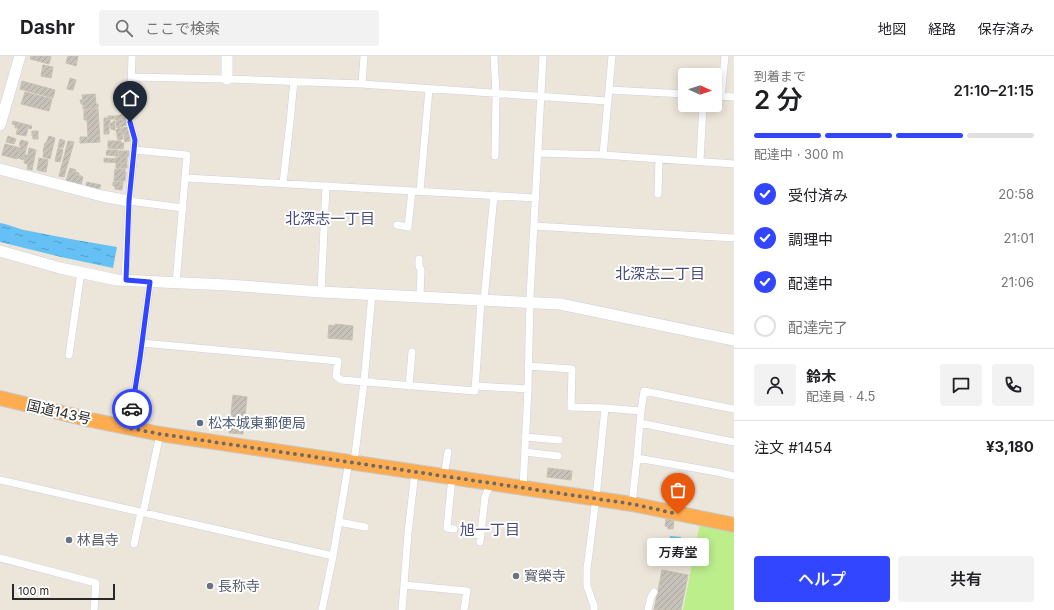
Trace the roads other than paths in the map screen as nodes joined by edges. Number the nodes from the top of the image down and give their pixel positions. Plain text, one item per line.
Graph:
1 (20, 56) edge
2 (132, 56) edge
3 (227, 56) edge
4 (364, 56) edge
5 (494, 56) edge
6 (543, 56) edge
7 (612, 56) edge
8 (725, 56) edge
9 (722, 73) edge
10 (132, 77) junction
11 (227, 79) junction
12 (294, 81) junction
13 (362, 84) junction
14 (429, 89) junction
15 (609, 90) junction
16 (4, 92) edge
17 (496, 94) junction
18 (678, 94) edge
19 (722, 96) edge
20 (541, 97) junction
21 (734, 97) edge
22 (608, 101) junction
23 (704, 112) edge
24 (0, 125) edge
25 (134, 150) junction
26 (538, 153) junction
27 (603, 155) junction
28 (494, 156) dead end
29 (659, 159) junction
30 (700, 161) junction
31 (734, 164) edge
32 (0, 168) edge
33 (186, 178) junction
34 (283, 183) junction
35 (326, 186) junction
36 (416, 191) junction
37 (658, 194) dead end
38 (494, 195) junction
39 (536, 198) junction
40 (129, 201) junction
41 (183, 208) junction
42 (397, 225) dead end
43 (534, 226) junction
44 (734, 238) edge
45 (0, 251) edge
46 (418, 259) dead end
47 (81, 272) junction
48 (126, 280) junction
49 (150, 282) junction
50 (176, 283) junction
51 (321, 292) junction
52 (372, 294) junction
53 (420, 297) junction
54 (482, 300) junction
55 (530, 302) junction
56 (734, 340) edge
57 (142, 343) junction
58 (412, 352) dead end
59 (69, 355) dead end
60 (528, 366) junction
61 (364, 382) junction
62 (409, 386) junction
63 (475, 386) junction
64 (528, 389) junction
65 (0, 398) edge
66 (605, 408) junction
67 (734, 409) edge
68 (641, 411) junction
69 (640, 423) junction
70 (129, 428) junction
71 (160, 434) junction
72 (525, 437) junction
73 (559, 440) dead end
74 (734, 442) edge
75 (448, 452) dead end
76 (524, 452) junction
77 (558, 456) dead end
78 (637, 458) junction
79 (351, 462) junction
80 (415, 472) junction
81 (448, 476) junction
82 (734, 476) edge
83 (0, 480) edge
84 (489, 483) junction
85 (523, 488) junction
86 (596, 498) junction
87 (632, 504) junction
88 (142, 513) junction
89 (339, 522) junction
90 (734, 524) edge
91 (365, 527) dead end
92 (449, 530) dead end
93 (472, 534) dead end
94 (134, 544) dead end
95 (333, 556) junction
96 (0, 558) edge
97 (404, 585) junction
98 (654, 592) dead end
99 (94, 610) edge
100 (322, 610) edge
101 (402, 610) edge
102 (464, 610) edge
103 (594, 610) edge
104 (648, 610) edge

1 - 16 street
2 - 10 street
3 - 11 street
4 - 13 street
5 - 17 street
6 - 20 street
7 - 15 street
8 - 9 street
10 - 11 street
10 - 25 street
11 - 12 street
12 - 13 street
12 - 34 street
13 - 14 street
14 - 17 street
14 - 36 street
15 - 18 street
15 - 22 street
16 - 24 street
17 - 20 street
17 - 28 street
19 - 21 street
20 - 22 street
20 - 26 street
22 - 27 street
23 - 30 street
25 - 33 street
25 - 40 street
26 - 27 street
26 - 39 street
27 - 29 street
29 - 30 street
29 - 37 street
30 - 31 street
32 - 40 street
33 - 34 street
33 - 41 street
34 - 35 street
35 - 36 street
35 - 51 street
36 - 38 street
36 - 42 street
38 - 39 street
38 - 54 street
39 - 43 street
40 - 41 street
40 - 48 street
41 - 50 street
43 - 44 street
43 - 55 street
45 - 47 street
46 - 53 street
47 - 48 street
47 - 59 street
48 - 49 street
49 - 50 street
49 - 57 street
50 - 51 street
51 - 52 street
52 - 53 street
52 - 61 street
53 - 54 street
54 - 55 street
54 - 63 street
55 - 56 street
55 - 60 street
57 - 61 street
57 - 70 street
58 - 62 street
60 - 64 street
60 - 66 street
61 - 62 street
61 - 79 street
62 - 63 street
63 - 64 street
64 - 72 street
65 - 70 highway, 国道143号
66 - 68 street
66 - 86 street
67 - 68 street
68 - 69 street
69 - 74 street
69 - 78 street
70 - 71 highway, 国道143号
71 - 79 highway, 国道143号
71 - 88 street
72 - 73 street
72 - 76 street
75 - 81 street
76 - 77 street
76 - 85 street
78 - 82 street
78 - 87 street
79 - 80 highway, 国道143号
79 - 89 street
80 - 81 highway, 国道143号
80 - 97 street
81 - 84 highway, 国道143号
81 - 92 street
83 - 88 street
84 - 85 highway, 国道143号
84 - 93 street
85 - 86 highway, 国道143号
86 - 87 highway, 国道143号
86 - 103 street
87 - 90 highway, 国道143号
88 - 94 street
88 - 95 street
89 - 91 street
89 - 95 street
95 - 100 street
96 - 99 street
97 - 101 street
97 - 102 street
98 - 104 street

